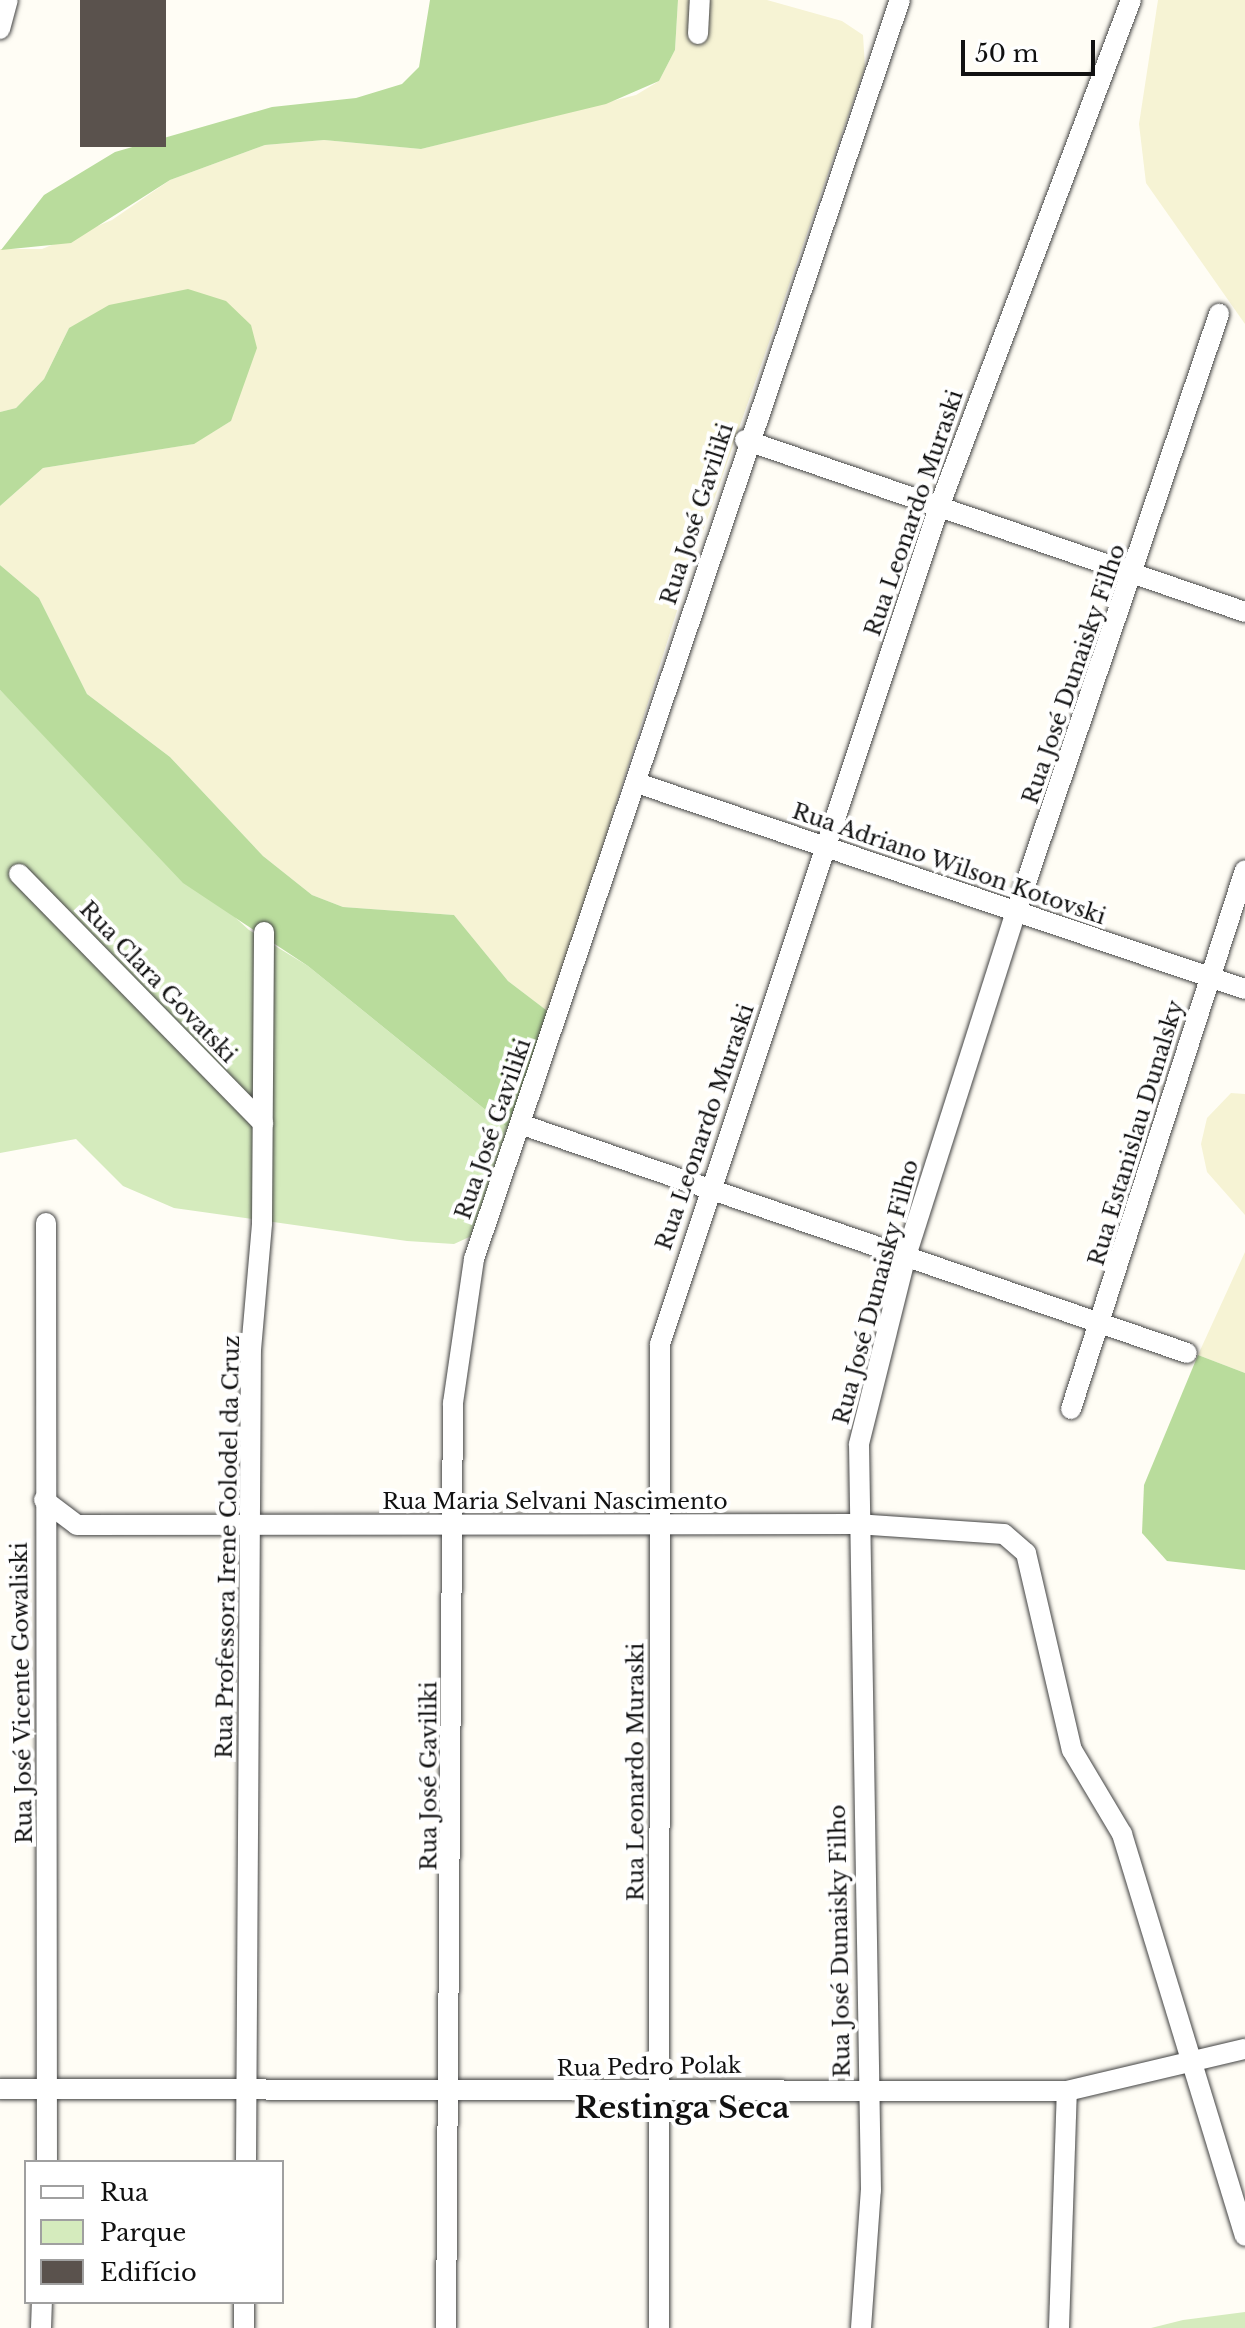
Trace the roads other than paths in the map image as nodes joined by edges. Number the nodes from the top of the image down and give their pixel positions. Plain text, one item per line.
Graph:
1 (8, 0) edge
2 (700, 0) edge
3 (900, 0) edge
4 (1131, 0) edge
5 (0, 29) edge
6 (698, 34) dead end
7 (1219, 314) dead end
8 (745, 440) junction
9 (939, 507) junction
10 (1136, 573) junction
11 (1245, 612) edge
12 (637, 783) junction
13 (826, 846) junction
14 (1245, 870) edge
15 (19, 874) dead end
16 (1015, 915) junction
17 (264, 932) dead end
18 (1209, 979) junction
19 (1245, 989) edge
20 (263, 1123) junction
21 (520, 1124) junction
22 (710, 1188) junction
23 (46, 1223) dead end
24 (906, 1256) junction
25 (1101, 1327) junction
26 (1187, 1353) dead end
27 (1071, 1409) dead end
28 (44, 1500) junction
29 (856, 1524) junction
30 (251, 1526) junction
31 (662, 1526) junction
32 (455, 1527) junction
33 (1245, 2049) edge
34 (1190, 2066) junction
35 (866, 2088) junction
36 (0, 2089) edge
37 (248, 2090) junction
38 (664, 2091) junction
39 (1067, 2091) junction
40 (49, 2093) junction
41 (451, 2094) junction
42 (47, 2160) edge
43 (246, 2160) edge
44 (1245, 2236) edge
45 (42, 2304) edge
46 (244, 2304) edge
47 (41, 2328) edge
48 (244, 2328) edge
49 (446, 2328) edge
50 (659, 2328) edge
51 (861, 2328) edge
52 (1059, 2328) edge

1 - 5 street
2 - 6 street
3 - 8 street, Rua José Gaviliki
4 - 9 street, Rua Leonardo Muraski
7 - 10 street, Rua José Dunaisky Filho
8 - 9 street
8 - 12 street, Rua José Gaviliki
9 - 10 street
9 - 13 street, Rua Leonardo Muraski
10 - 11 street
10 - 16 street, Rua José Dunaisky Filho
12 - 13 street, Rua Adriano Wilson Kotovski
12 - 21 street, Rua José Gaviliki
13 - 16 street, Rua Adriano Wilson Kotovski
13 - 22 street, Rua Leonardo Muraski
14 - 18 street, Rua Estanislau Dunalsky
15 - 20 street, Rua Clara Govatski
16 - 18 street, Rua Adriano Wilson Kotovski
16 - 24 street, Rua José Dunaisky Filho
17 - 20 street, Rua Professora Irene Colodel da Cruz
18 - 19 street, Rua Adriano Wilson Kotovski
18 - 25 street, Rua Estanislau Dunalsky
20 - 30 street, Rua Professora Irene Colodel da Cruz
21 - 22 street
21 - 32 street, Rua José Gaviliki
22 - 24 street
22 - 31 street, Rua Leonardo Muraski
23 - 28 street, Rua José Vicente Gowaliski
24 - 25 street
24 - 29 street, Rua José Dunaisky Filho
25 - 26 street
25 - 27 street, Rua Estanislau Dunalsky
28 - 30 street, Rua Maria Selvani Nascimento
28 - 40 street, Rua José Vicente Gowaliski
29 - 31 street, Rua Maria Selvani Nascimento
29 - 34 street, Rua Maria Selvani Nascimento
29 - 35 street, Rua José Dunaisky Filho
30 - 32 street, Rua Maria Selvani Nascimento
30 - 37 street, Rua Professora Irene Colodel da Cruz
31 - 32 street, Rua Maria Selvani Nascimento
31 - 38 street, Rua Leonardo Muraski
32 - 41 street, Rua José Gaviliki
33 - 34 street, Rua Pedro Polak
34 - 39 street, Rua Pedro Polak
34 - 44 street, Rua Maria Selvani Nascimento
35 - 38 street, Rua Pedro Polak
35 - 39 street, Rua Pedro Polak
35 - 51 street, Rua José Dunaisky Filho
36 - 40 street, Rua Pedro Polak
37 - 40 street, Rua Pedro Polak
37 - 41 street, Rua Pedro Polak
37 - 43 street, Rua Professora Irene Colodel da Cruz
38 - 41 street, Rua Pedro Polak
38 - 50 street, Rua Leonardo Muraski
39 - 52 street
40 - 42 street, Rua José Vicente Gowaliski
41 - 49 street, Rua José Gaviliki
45 - 47 street
46 - 48 street

